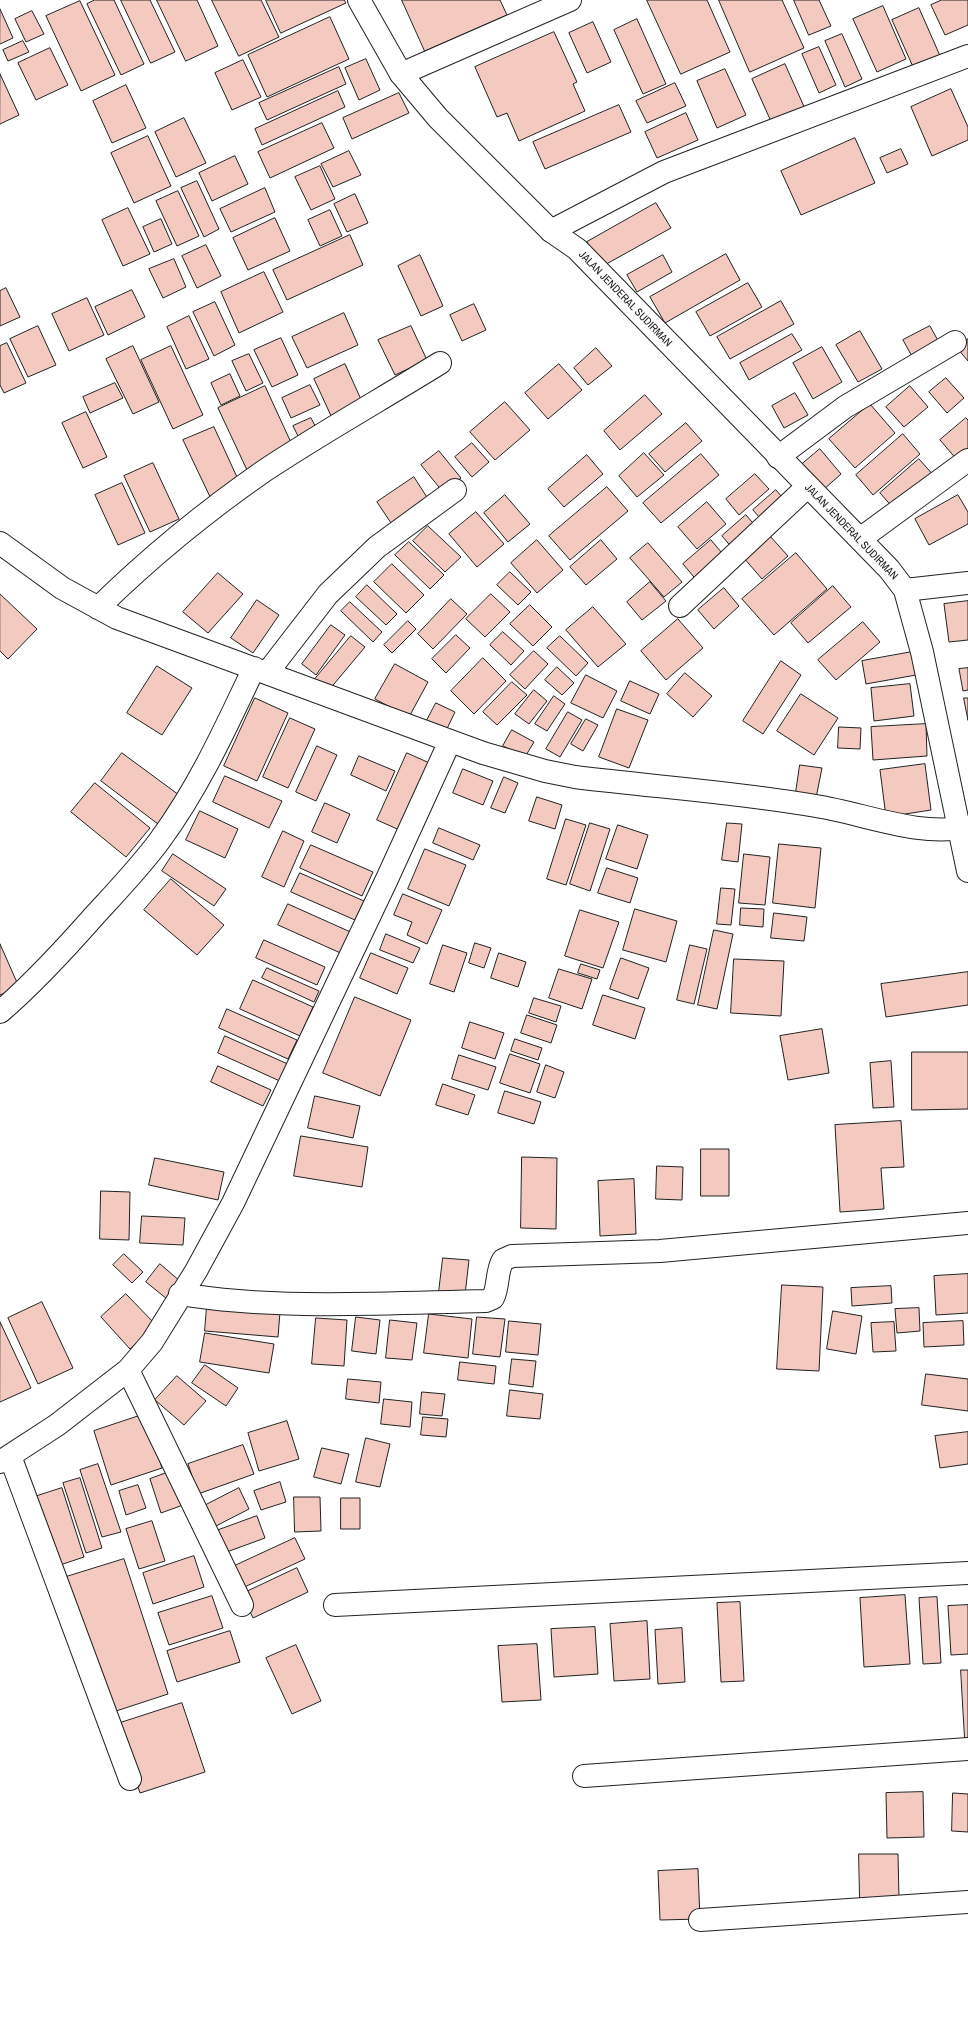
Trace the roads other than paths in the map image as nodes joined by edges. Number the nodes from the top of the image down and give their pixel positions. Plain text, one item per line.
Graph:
1 (359, 0) edge
2 (570, 0) edge
3 (968, 56) edge
4 (401, 74) junction
5 (551, 230) junction
6 (955, 342) dead end
7 (440, 363) dead end
8 (778, 457) junction
9 (968, 460) edge
10 (807, 487) junction
11 (455, 490) dead end
12 (860, 539) junction
13 (1, 545) edge
14 (968, 583) edge
15 (905, 590) junction
16 (680, 606) dead end
17 (98, 608) junction
18 (261, 670) junction
19 (450, 741) junction
20 (964, 828) edge
21 (968, 871) edge
22 (0, 1012) edge
23 (968, 1223) edge
24 (180, 1294) junction
25 (128, 1370) junction
26 (5, 1459) edge
27 (968, 1572) edge
28 (242, 1605) dead end
29 (335, 1605) dead end
30 (968, 1749) edge
31 (584, 1776) dead end
32 (130, 1779) dead end
33 (968, 1902) edge
34 (700, 1920) dead end

1 - 4 street, JALAN JENDERAL SUDIRMAN
2 - 4 street
3 - 5 street
4 - 5 street, JALAN JENDERAL SUDIRMAN
5 - 8 street, JALAN JENDERAL SUDIRMAN
6 - 8 street
7 - 17 street
8 - 10 street, JALAN JENDERAL SUDIRMAN
9 - 12 street
10 - 12 street, JALAN JENDERAL SUDIRMAN
10 - 16 street
11 - 18 street
12 - 15 street, JALAN JENDERAL SUDIRMAN
13 - 17 street
14 - 15 street
15 - 20 street
17 - 18 street
18 - 19 street
18 - 22 street
19 - 20 street
19 - 24 street
20 - 21 street
23 - 24 street
24 - 25 street
25 - 26 street
25 - 28 street
26 - 32 street
27 - 29 street
30 - 31 street
33 - 34 street

